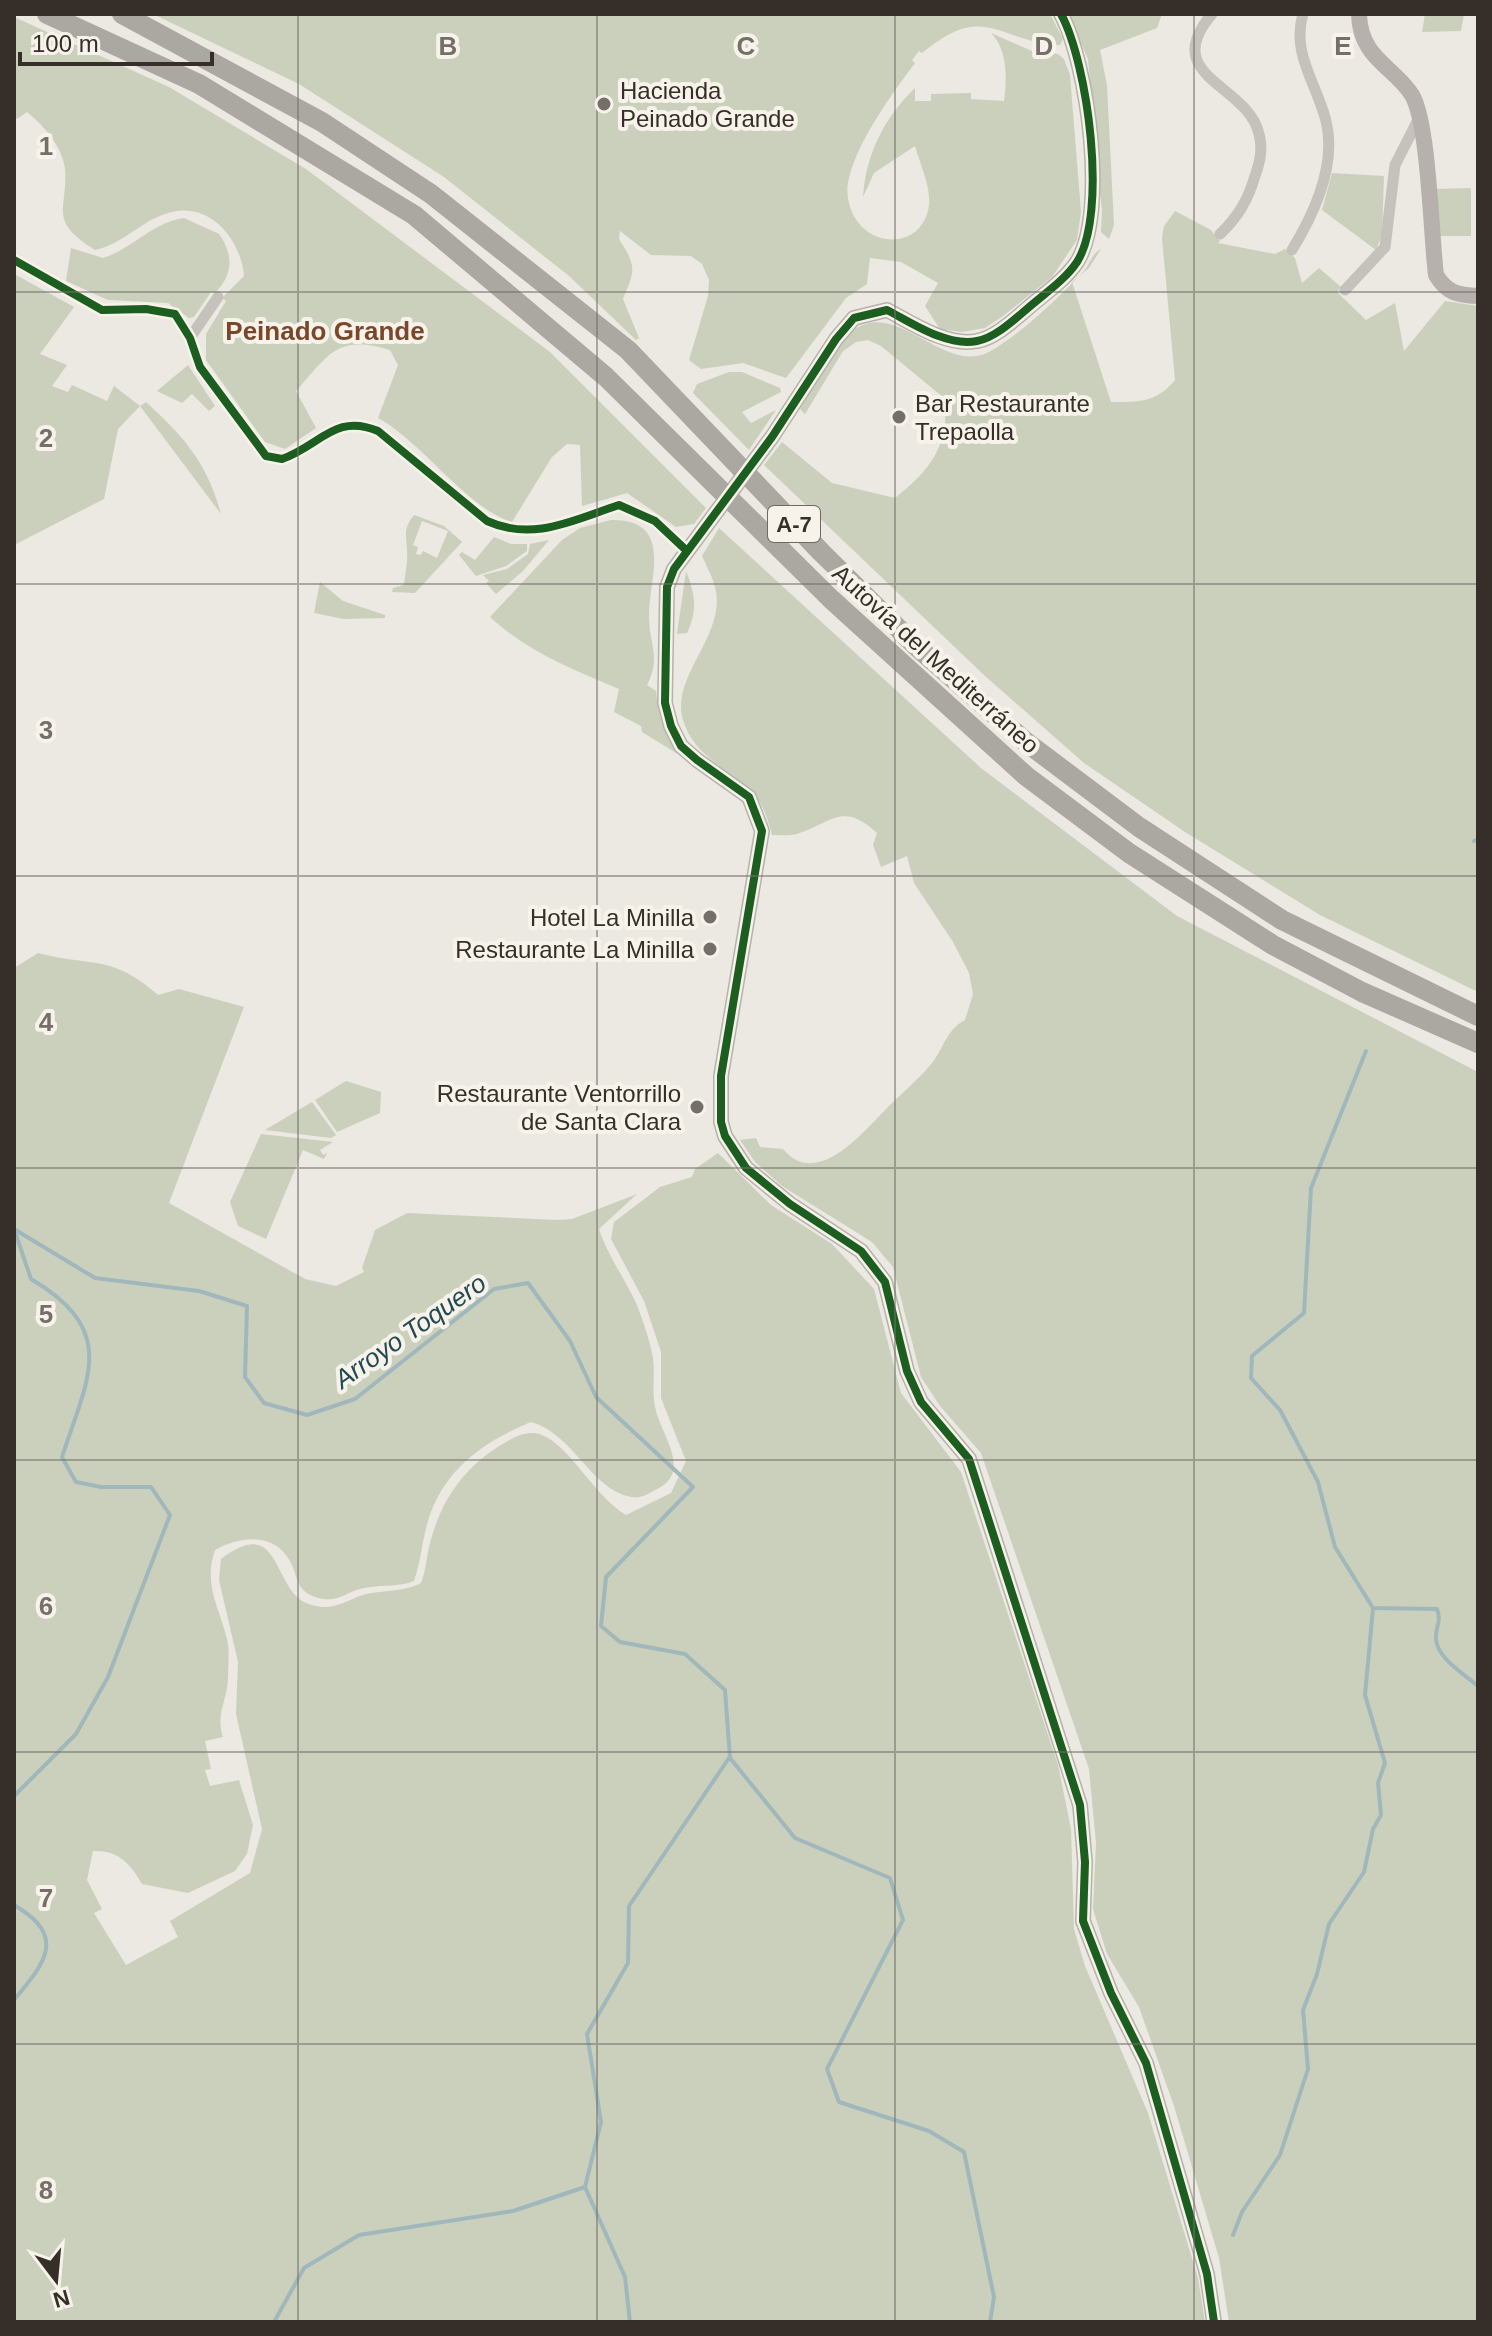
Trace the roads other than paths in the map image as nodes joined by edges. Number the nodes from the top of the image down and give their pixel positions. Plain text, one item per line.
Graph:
1 (47, 14) edge
2 (122, 14) edge
3 (1061, 14) edge
4 (1212, 14) edge
5 (1303, 14) edge
6 (1359, 14) edge
7 (1419, 118) junction
8 (1220, 234) dead end
9 (1292, 250) dead end
10 (14, 260) edge
11 (1345, 290) dead end
12 (1478, 296) edge
13 (218, 297) dead end
14 (190, 338) junction
15 (687, 551) junction
16 (1478, 1016) edge
17 (1478, 1043) edge
18 (1214, 2322) edge

1 - 17 highway, Autovía del Mediterráneo / A-7
2 - 16 highway, Autovía del Mediterráneo / A-7
3 - 15 main road
4 - 8 street
5 - 9 street
6 - 7 main road
7 - 11 street
7 - 12 main road
10 - 14 street
13 - 14 street
14 - 15 street
15 - 18 main road

